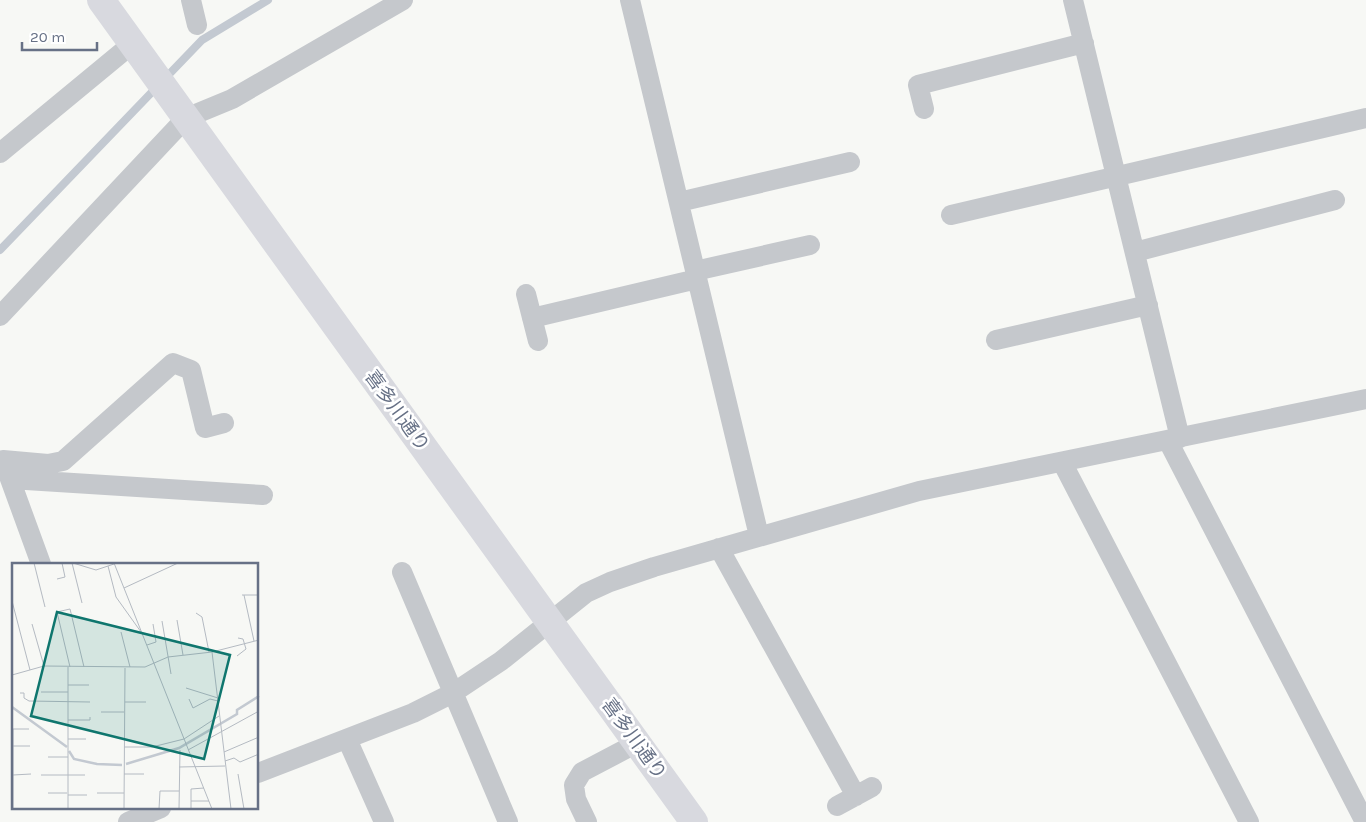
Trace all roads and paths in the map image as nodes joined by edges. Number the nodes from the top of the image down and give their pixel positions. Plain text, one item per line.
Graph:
1 (101, 0) edge
2 (191, 0) edge
3 (403, 0) edge
4 (630, 0) edge
5 (1073, 0) edge
6 (197, 25) dead end
7 (1084, 43) junction
8 (132, 44) junction
9 (924, 109) dead end
10 (186, 118) junction
11 (1366, 118) edge
12 (0, 152) edge
13 (850, 162) dead end
14 (1116, 176) junction
15 (1335, 200) dead end
16 (679, 202) junction
17 (951, 215) dead end
18 (810, 244) dead end
19 (1135, 252) junction
20 (696, 275) junction
21 (526, 294) dead end
22 (1148, 305) junction
23 (0, 316) edge
24 (532, 318) junction
25 (996, 340) dead end
26 (538, 341) dead end
27 (1364, 404) edge
28 (224, 424) dead end
29 (1174, 439) junction
30 (1, 456) edge
31 (1062, 462) junction
32 (10, 479) junction
33 (263, 495) dead end
34 (759, 536) junction
35 (719, 548) junction
36 (42, 563) edge
37 (402, 572) dead end
38 (549, 621) junction
39 (454, 693) junction
40 (347, 739) junction
41 (637, 743) junction
42 (259, 773) edge
43 (837, 806) dead end
44 (154, 810) edge
45 (162, 810) edge
46 (132, 816) edge
47 (168, 822) edge
48 (384, 822) edge
49 (508, 822) edge
50 (587, 822) edge
51 (694, 822) edge
52 (1249, 822) edge
53 (1365, 822) edge

1 - 8 street, 喜多川通り
2 - 6 street
3 - 10 street
4 - 16 street
5 - 7 street
7 - 9 street
7 - 14 street
8 - 10 street, 喜多川通り
8 - 12 street
10 - 23 street
10 - 38 street, 喜多川通り
11 - 14 street
13 - 16 street
14 - 17 street
14 - 19 street
15 - 19 street
16 - 20 street
18 - 20 street
19 - 22 street
20 - 24 street
20 - 34 street
21 - 24 street
22 - 25 street
22 - 29 street
24 - 26 street
27 - 29 street
28 - 30 street
29 - 31 street
29 - 53 street
30 - 32 street
31 - 34 street
31 - 52 street
32 - 33 street
32 - 36 street
34 - 35 street
35 - 38 street
35 - 43 street
37 - 39 street
38 - 39 street
38 - 41 street, 喜多川通り
39 - 40 street
39 - 49 street
40 - 42 street
40 - 48 street
41 - 50 street
41 - 51 street, 喜多川通り
44 - 46 street
45 - 47 street

